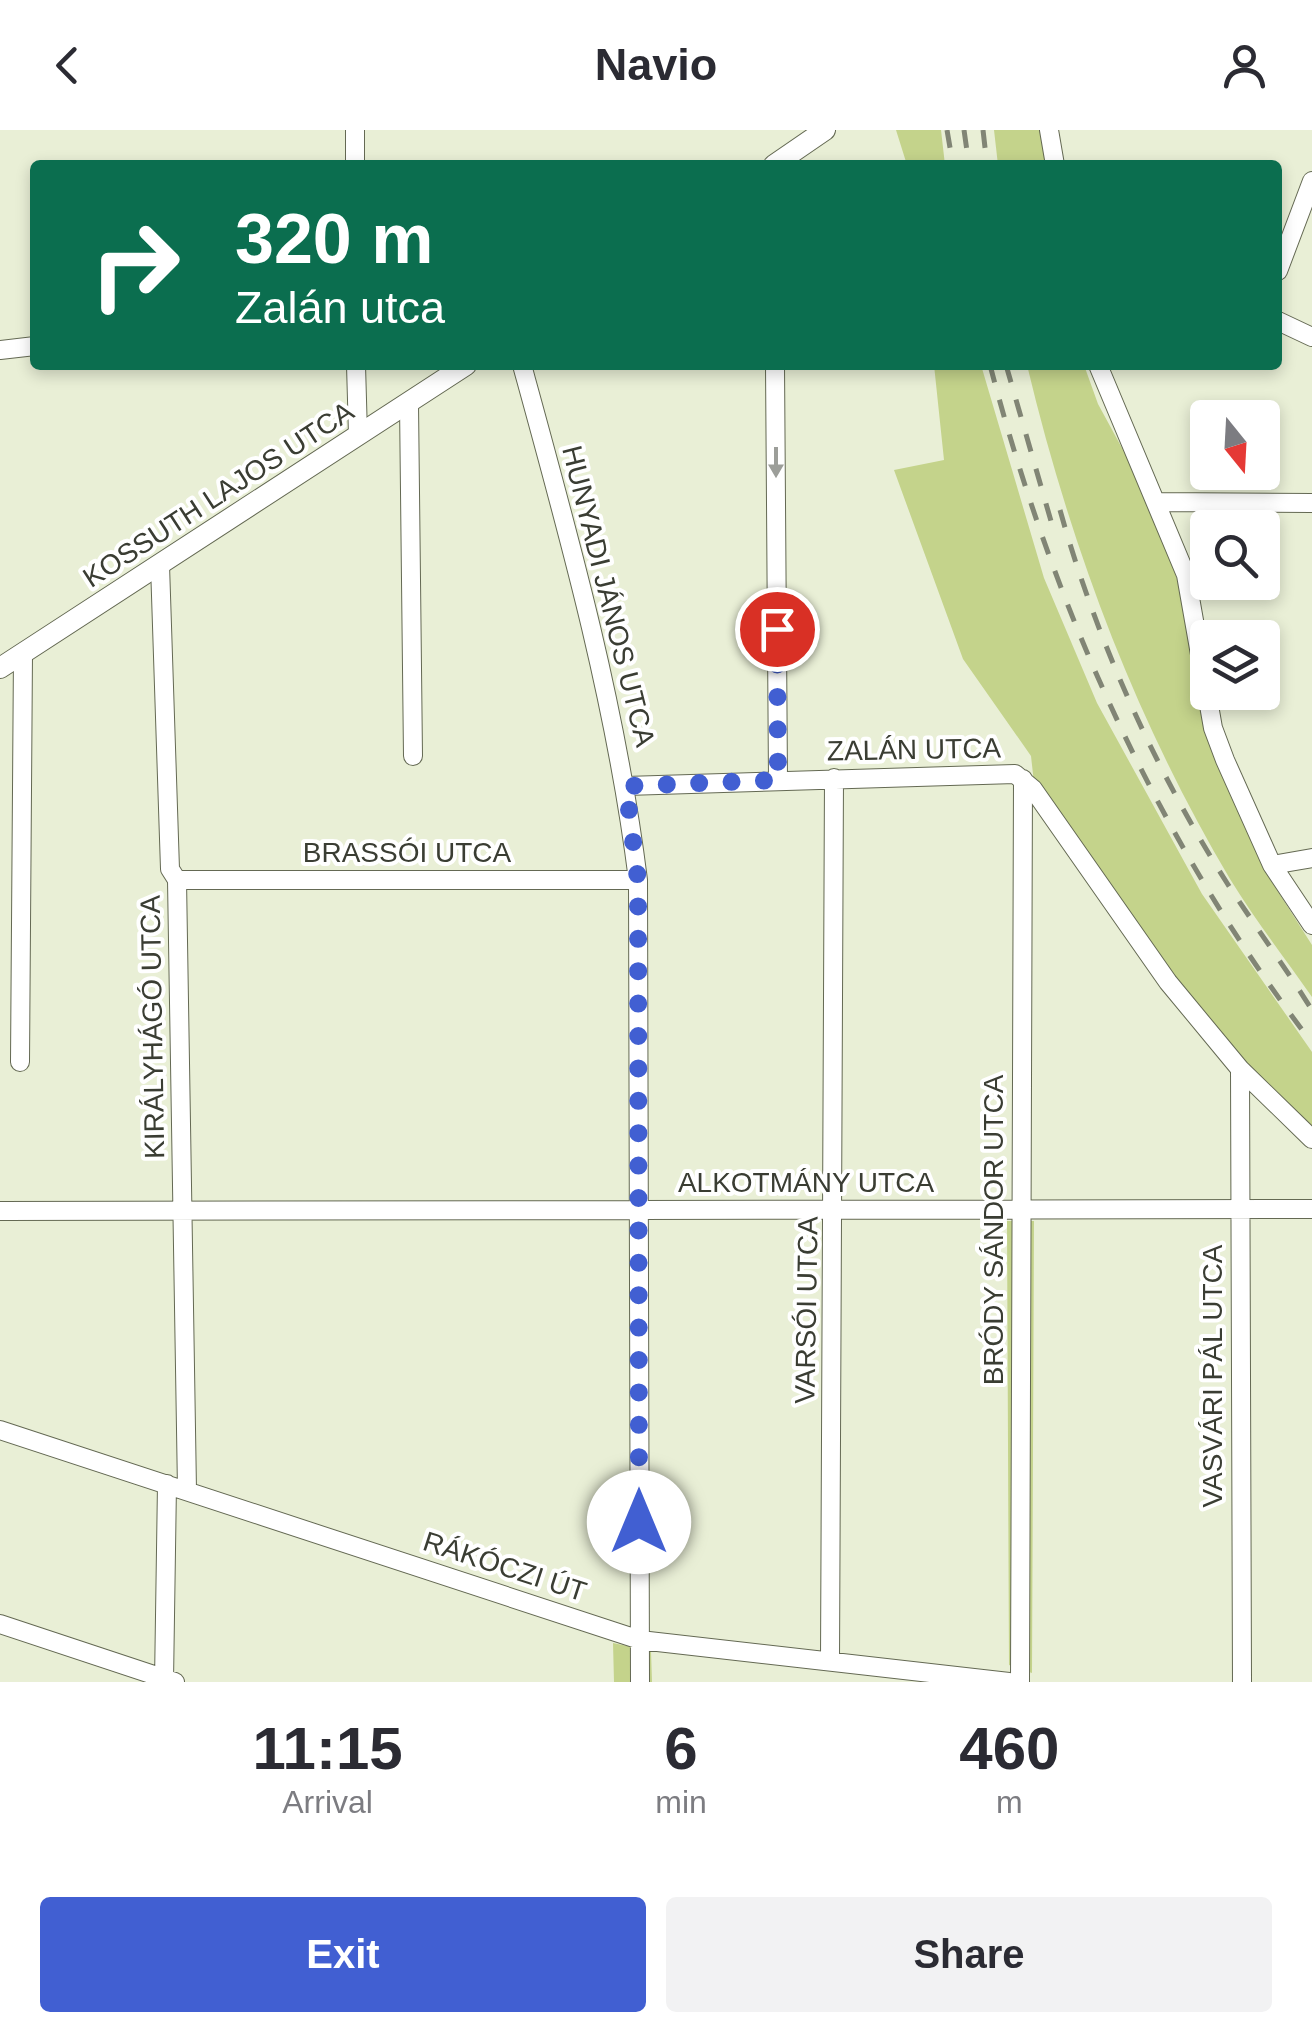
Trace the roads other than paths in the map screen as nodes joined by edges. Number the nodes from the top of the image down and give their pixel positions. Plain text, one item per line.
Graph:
1 (355, 130) edge
2 (825, 130) edge
3 (1050, 130) edge
4 (355, 160) edge
5 (782, 160) edge
6 (1054, 160) edge
7 (1312, 181) edge
8 (1282, 261) edge
9 (1282, 323) edge
10 (1312, 337) edge
11 (30, 347) edge
12 (0, 350) edge
13 (356, 370) edge
14 (459, 370) edge
15 (523, 370) edge
16 (776, 370) edge
17 (1100, 370) edge
18 (410, 404) junction
19 (358, 435) junction
20 (1158, 502) junction
21 (1312, 503) edge
22 (160, 565) junction
23 (22, 653) junction
24 (0, 668) edge
25 (413, 756) dead end
26 (834, 778) junction
27 (1023, 779) junction
28 (778, 780) junction
29 (626, 786) junction
30 (1312, 858) edge
31 (1272, 864) junction
32 (178, 880) junction
33 (638, 880) junction
34 (1312, 925) edge
35 (20, 1062) dead end
36 (1240, 1069) junction
37 (1312, 1140) edge
38 (1239, 1209) junction
39 (1312, 1209) edge
40 (182, 1210) junction
41 (638, 1210) junction
42 (835, 1210) junction
43 (1020, 1210) junction
44 (0, 1211) edge
45 (0, 1430) edge
46 (167, 1484) junction
47 (188, 1490) junction
48 (0, 1624) edge
49 (640, 1640) junction
50 (830, 1661) junction
51 (168, 1681) edge
52 (640, 1682) edge
53 (1009, 1682) edge
54 (1020, 1682) edge
55 (1242, 1682) edge

1 - 4 street
2 - 5 street
3 - 6 street
7 - 8 street
9 - 10 street
11 - 12 street
13 - 19 street
14 - 18 street, KOSSUTH LAJOS UTCA
15 - 29 street, HUNYADI JÁNOS UTCA
16 -> 28 street
17 - 20 street
18 - 19 street, KOSSUTH LAJOS UTCA
18 - 25 street
19 - 22 street, KOSSUTH LAJOS UTCA
20 - 21 street
20 - 31 street
22 - 23 street, KOSSUTH LAJOS UTCA
22 - 32 street, KIRÁLYHÁGÓ UTCA
23 - 24 street, KOSSUTH LAJOS UTCA
23 - 35 street
26 - 27 street, ZALÁN UTCA
26 - 28 street, ZALÁN UTCA
26 - 42 street, VARSÓI UTCA
27 - 36 street
27 - 43 street, BRÓDY SÁNDOR UTCA
28 - 29 street, ZALÁN UTCA
29 - 33 street, HUNYADI JÁNOS UTCA
30 - 31 street
31 - 34 street
32 - 33 street, BRASSÓI UTCA
32 - 40 street, KIRÁLYHÁGÓ UTCA
33 - 41 street, HUNYADI JÁNOS UTCA
36 - 37 street
36 - 38 street, VASVÁRI PÁL UTCA
38 - 39 street, ALKOTMÁNY UTCA
38 - 43 street, ALKOTMÁNY UTCA
38 - 55 street, VASVÁRI PÁL UTCA
40 - 41 street, ALKOTMÁNY UTCA
40 - 44 street, ALKOTMÁNY UTCA
40 - 47 street, KIRÁLYHÁGÓ UTCA
41 - 42 street, ALKOTMÁNY UTCA
41 - 49 street, HUNYADI JÁNOS UTCA
42 - 43 street, ALKOTMÁNY UTCA
42 - 50 street, VARSÓI UTCA
43 - 54 street, BRÓDY SÁNDOR UTCA
45 - 46 street, RÁKÓCZI ÚT
46 - 47 street, RÁKÓCZI ÚT
46 - 51 street
47 - 49 street, RÁKÓCZI ÚT
48 - 51 street
49 - 50 street, RÁKÓCZI ÚT
49 - 52 street, HUNYADI JÁNOS UTCA
50 - 53 street, RÁKÓCZI ÚT

